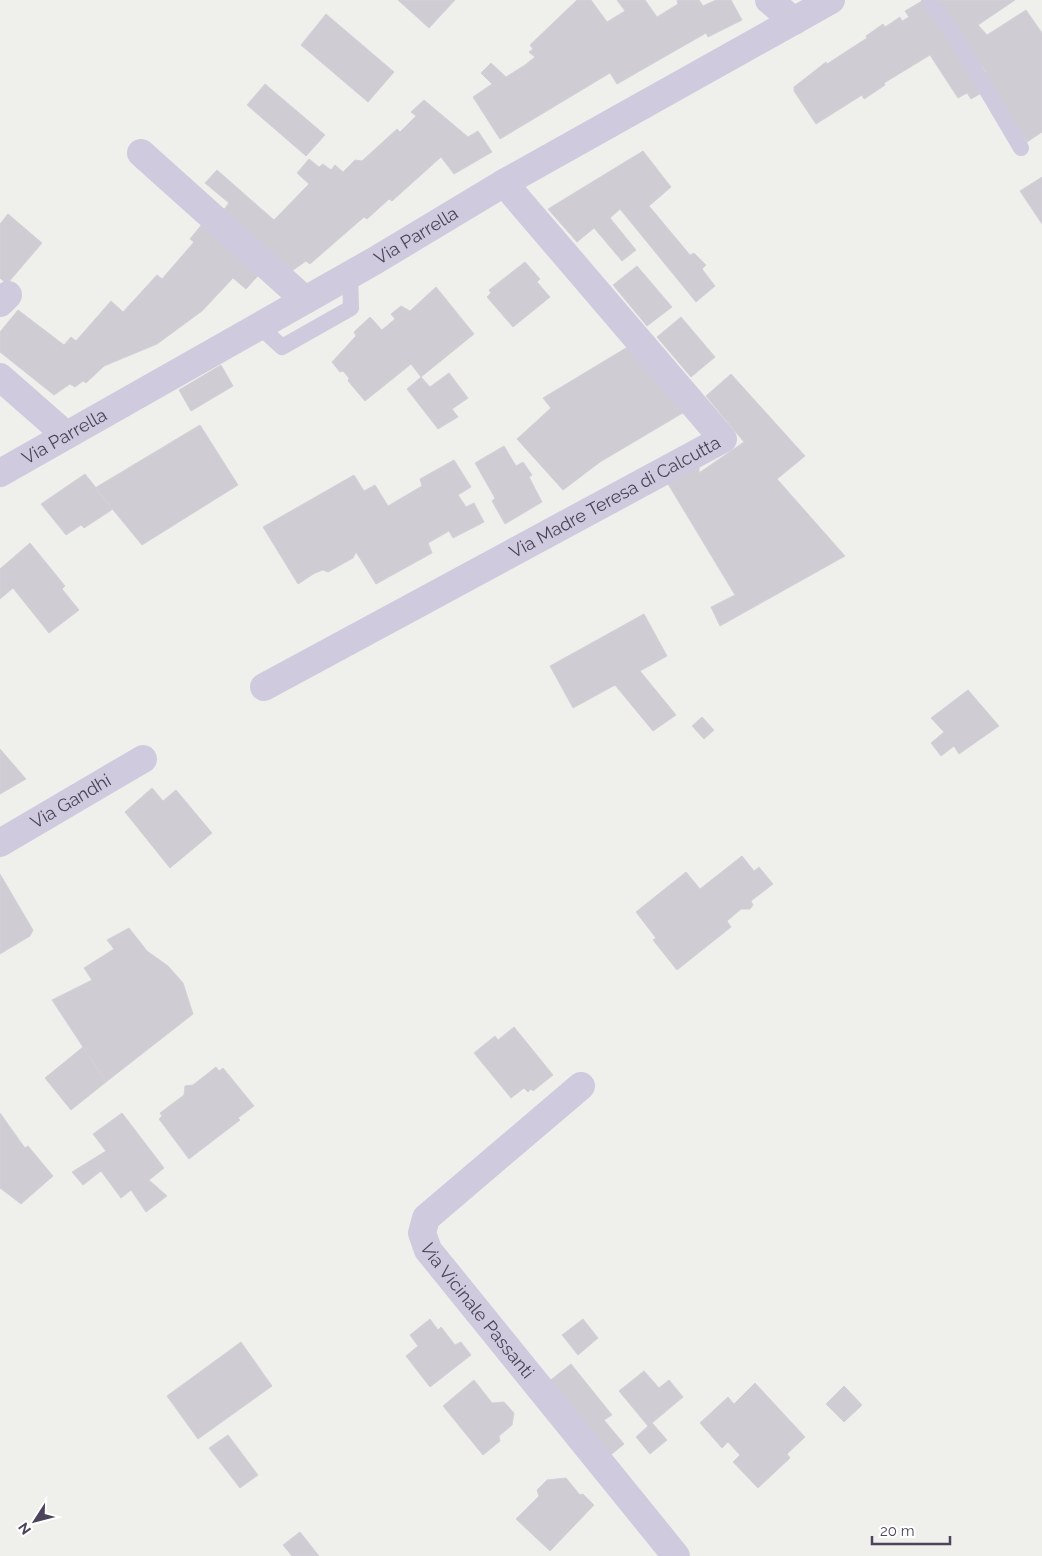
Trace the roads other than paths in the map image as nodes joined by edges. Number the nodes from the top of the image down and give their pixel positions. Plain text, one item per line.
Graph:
1 (769, 0) edge
2 (831, 0) edge
3 (929, 0) edge
4 (794, 21) junction
5 (1021, 148) dead end
6 (141, 153) dead end
7 (504, 184) junction
8 (350, 275) junction
9 (305, 300) junction
10 (259, 326) junction
11 (0, 377) edge
12 (66, 435) junction
13 (0, 473) edge
14 (264, 687) dead end
15 (143, 759) dead end
16 (0, 843) edge
17 (581, 1086) dead end
18 (676, 1556) edge

1 - 4 street
2 - 4 street, Via Parrella
3 - 5 lane
4 - 7 street, Via Parrella
6 - 9 street
7 - 8 street, Via Parrella
7 - 14 street, Via Madre Teresa di Calcutta
8 - 9 street, Via Parrella
8 - 10 lane
9 - 10 street, Via Parrella
10 - 12 street, Via Parrella
11 - 12 street
12 - 13 street, Via Parrella
15 - 16 street, Via Gandhi
17 - 18 street, Via Vicinale Passanti

